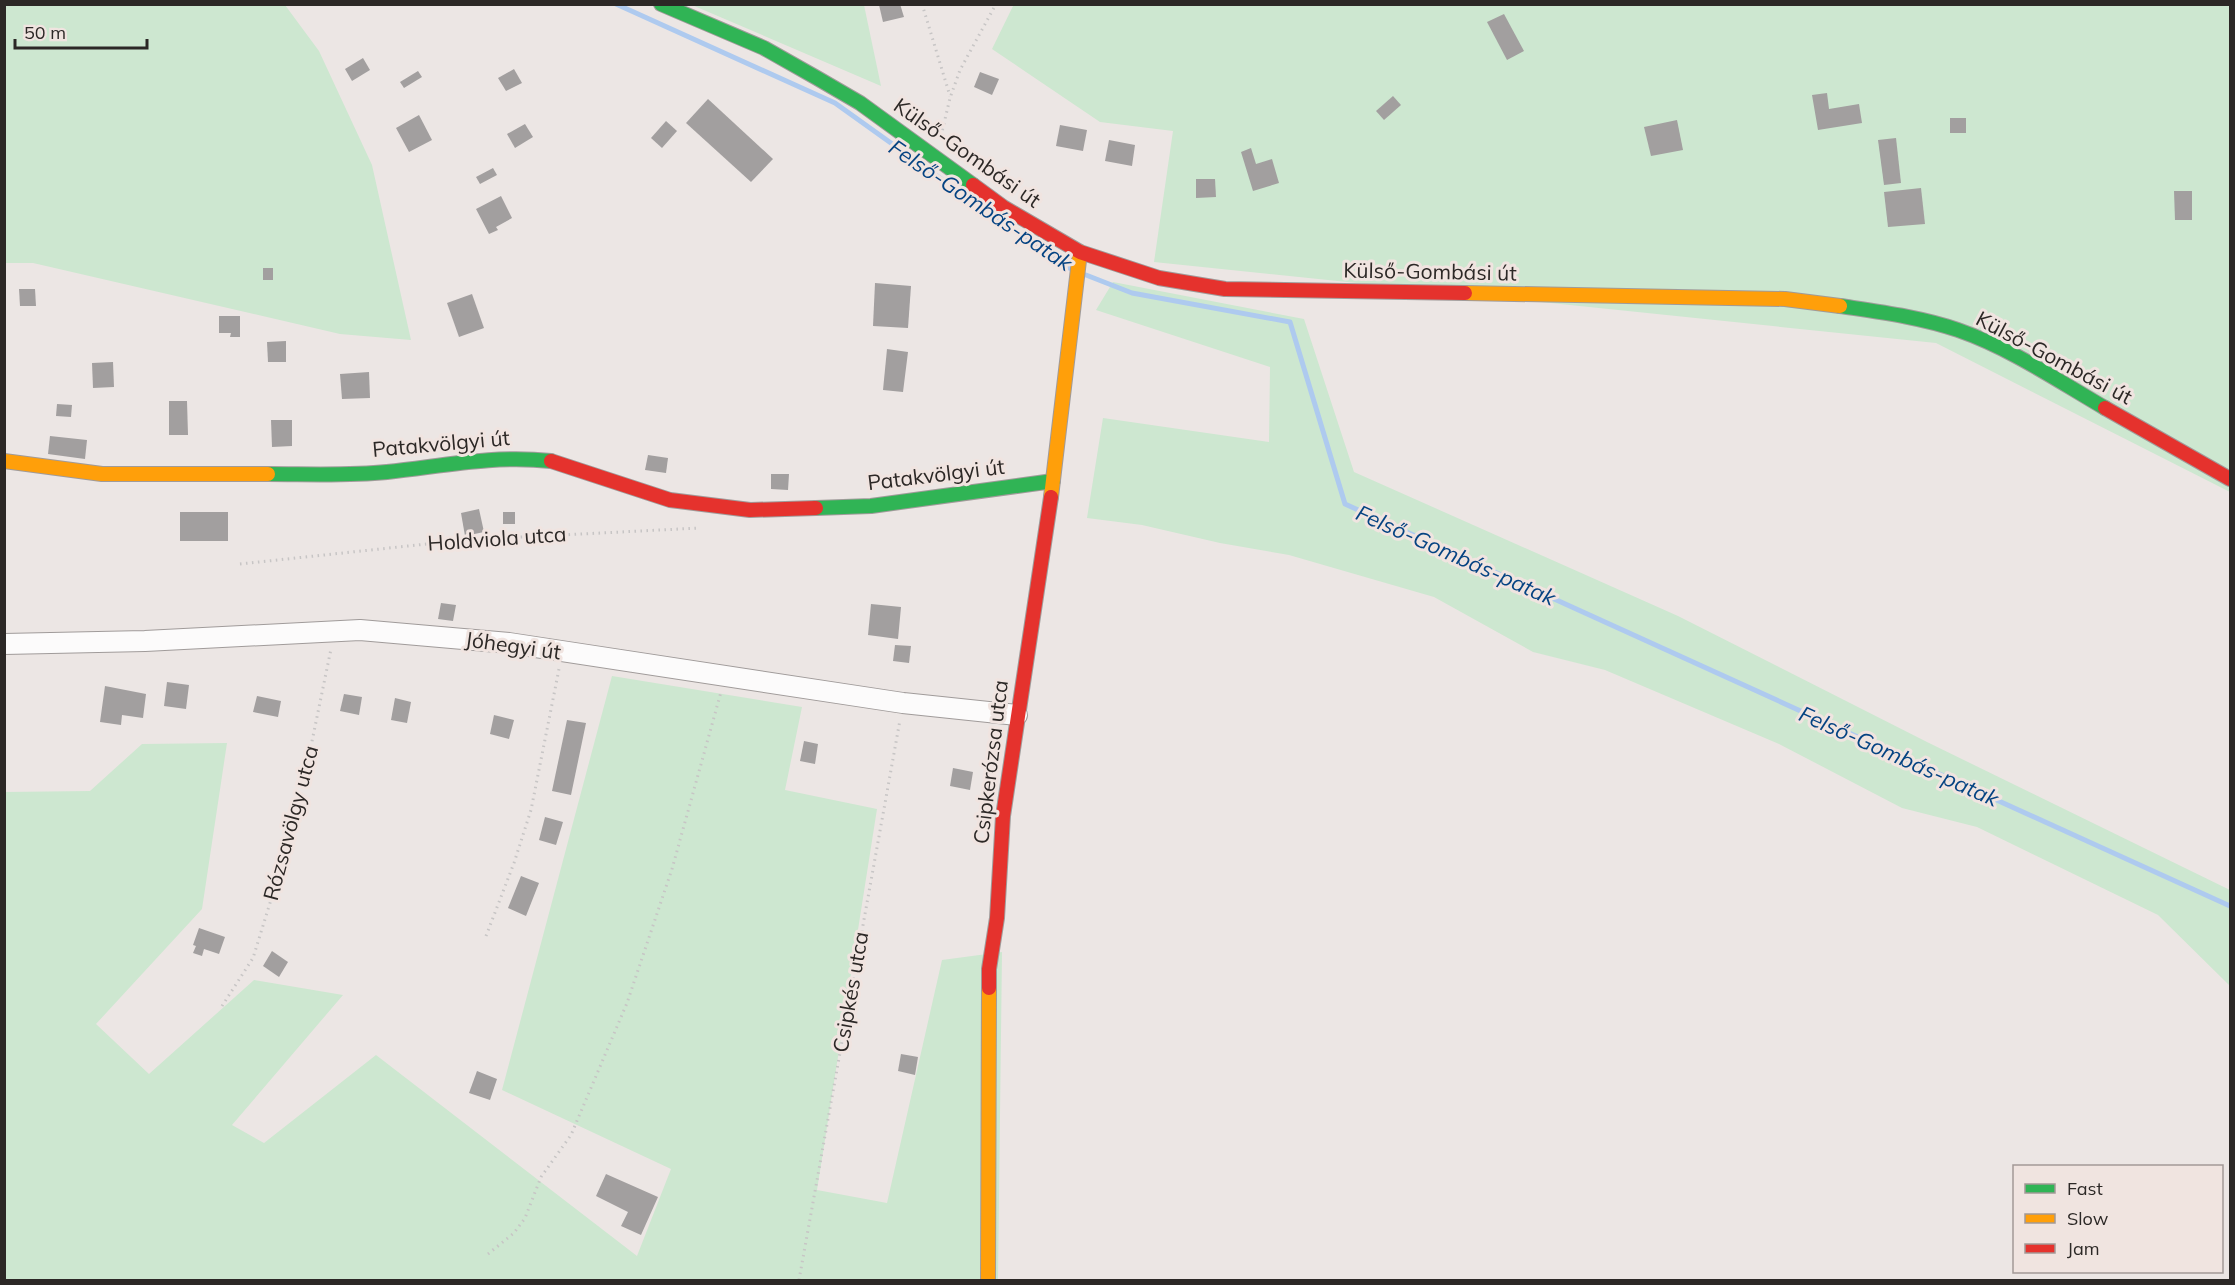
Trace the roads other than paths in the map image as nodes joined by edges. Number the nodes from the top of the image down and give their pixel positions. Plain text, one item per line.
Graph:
1 (661, 4) edge
2 (1080, 257) junction
3 (4, 461) edge
4 (2230, 479) edge
5 (1053, 481) junction
6 (4, 644) edge
7 (1017, 715) junction
8 (988, 1281) edge

1 - 2 street, Külső-Gombási út
2 - 4 street, Külső-Gombási út
2 - 5 street, Csipkerózsa utca
3 - 5 street, Patakvölgyi út
5 - 7 street, Csipkerózsa utca
6 - 7 street, Jóhegyi út
7 - 8 street, Csipkerózsa utca

